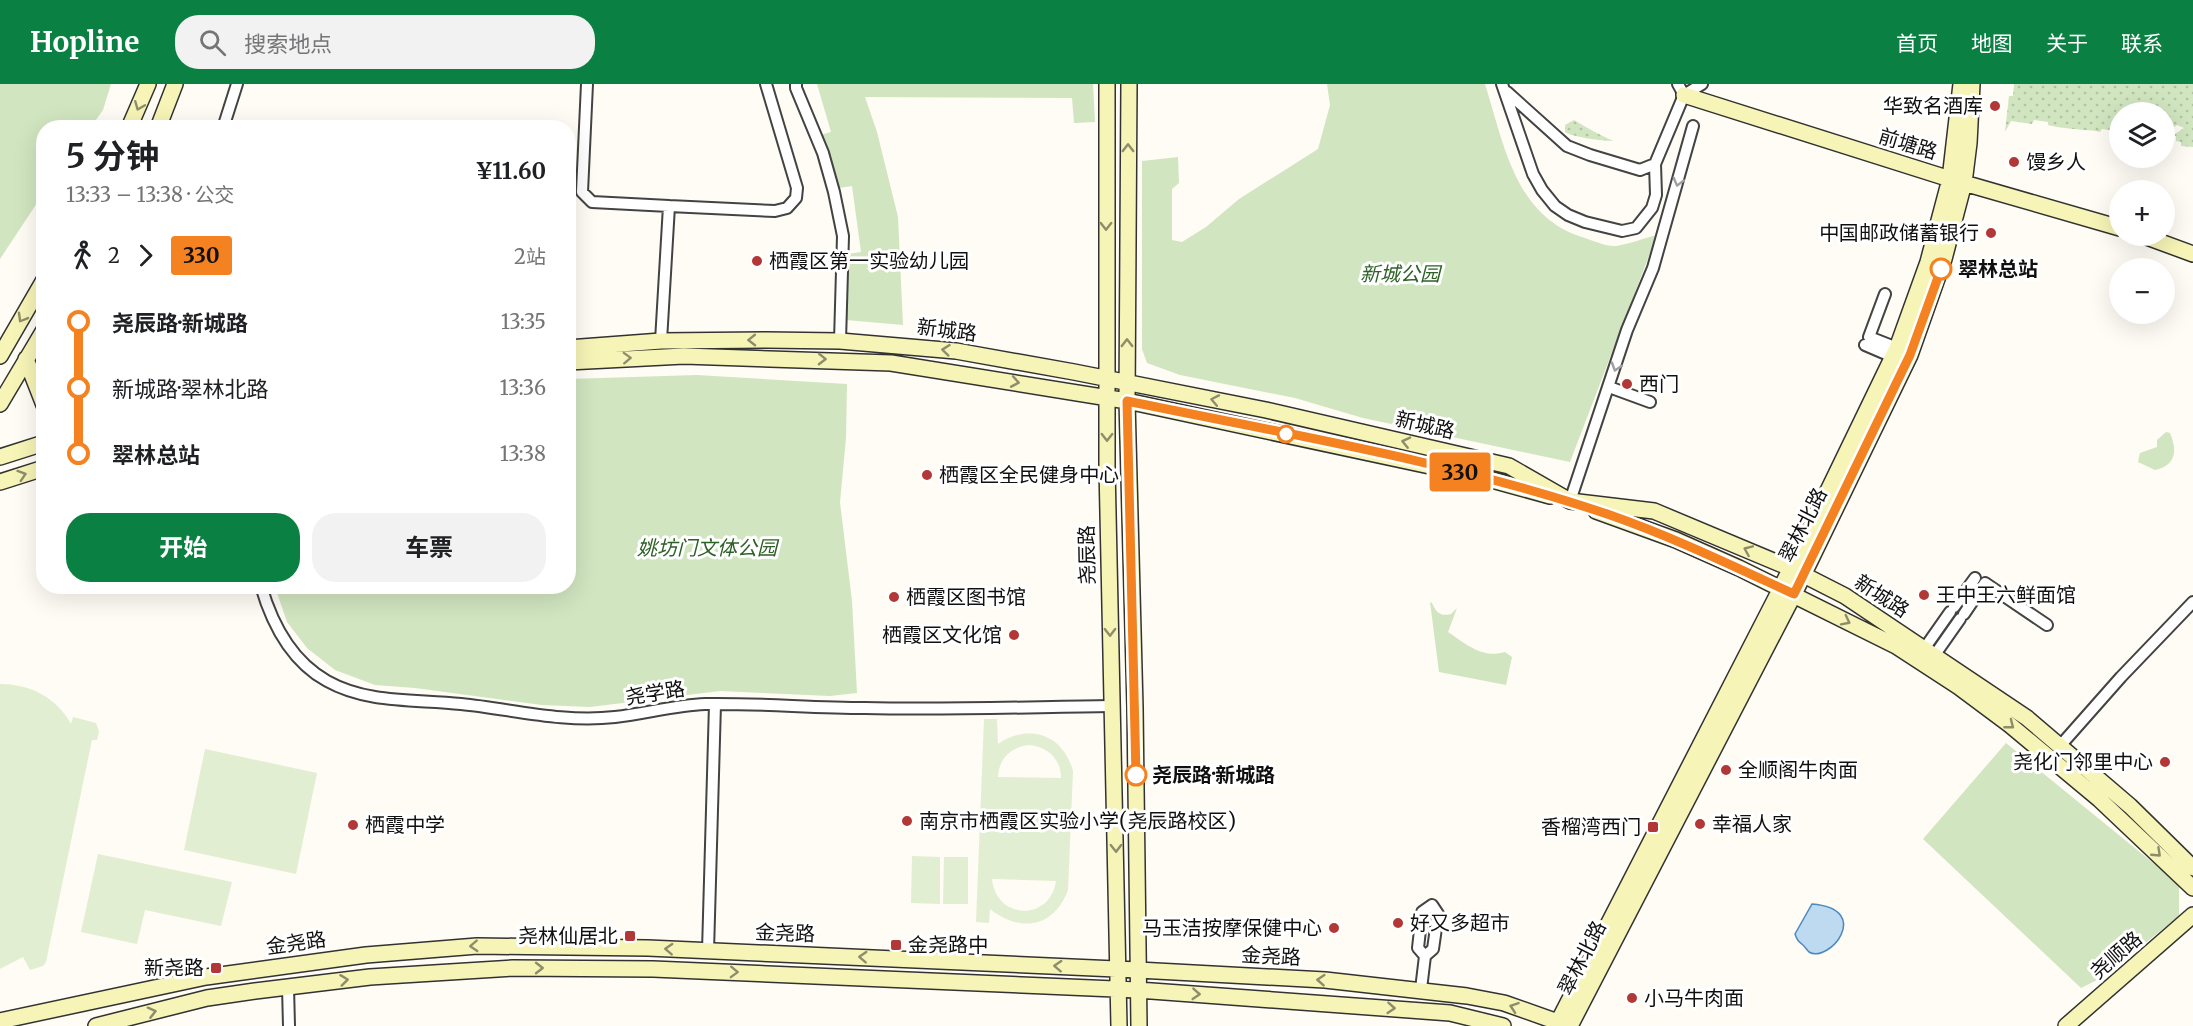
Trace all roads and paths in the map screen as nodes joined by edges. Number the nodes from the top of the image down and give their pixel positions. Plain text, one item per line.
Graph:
1 (148, 84) edge
2 (176, 84) edge
3 (237, 84) edge
4 (587, 84) edge
5 (766, 84) edge
6 (796, 84) edge
7 (1107, 84) edge
8 (1128, 84) edge
9 (1702, 84) edge
10 (1960, 84) edge
11 (1972, 84) edge
12 (1503, 87) edge
13 (1681, 90) edge
14 (132, 120) edge
15 (161, 120) edge
16 (226, 120) edge
17 (1693, 126) dead end
18 (1655, 164) junction
19 (1957, 181) junction
20 (669, 206) junction
21 (2109, 225) edge
22 (2171, 246) edge
23 (2193, 254) edge
24 (36, 294) edge
25 (1885, 294) dead end
26 (661, 341) junction
27 (840, 341) junction
28 (36, 343) edge
29 (1865, 345) dead end
30 (576, 347) edge
31 (1895, 353) junction
32 (0, 356) edge
33 (26, 359) junction
34 (576, 362) edge
35 (1107, 378) junction
36 (1127, 382) junction
37 (36, 385) edge
38 (1609, 387) junction
39 (1107, 398) junction
40 (1127, 401) junction
41 (1650, 402) dead end
42 (0, 404) edge
43 (36, 446) edge
44 (0, 457) edge
45 (36, 471) edge
46 (0, 482) edge
47 (1570, 501) junction
48 (1796, 571) junction
49 (1975, 578) dead end
50 (1787, 591) junction
51 (264, 594) edge
52 (2193, 602) edge
53 (2047, 625) dead end
54 (1929, 653) junction
55 (715, 704) junction
56 (1111, 706) junction
57 (2061, 746) junction
58 (2193, 868) edge
59 (2193, 888) edge
60 (2193, 915) edge
61 (708, 951) junction
62 (1425, 956) dead end
63 (1117, 969) junction
64 (1138, 970) junction
65 (288, 987) junction
66 (1421, 989) junction
67 (1118, 990) junction
68 (1138, 990) junction
69 (0, 1021) edge
70 (1563, 1025) edge
71 (96, 1026) edge
72 (289, 1026) edge
73 (1119, 1026) edge
74 (1139, 1026) edge
75 (1503, 1026) edge
76 (2066, 1026) edge

1 -> 14 main road
2 - 15 main road
3 - 16 street
4 - 20 street
5 - 20 street
6 - 27 street
7 -> 35 main road, 尧辰路
36 -> 8 main road
9 - 13 street
10 - 19 main road, 翠林北路
11 - 19 main road, 翠林北路
12 - 18 street
12 - 18 street
13 - 18 street
13 - 19 main road, 前塘路
17 -> 38 street
19 - 21 main road, 前塘路
19 - 31 main road, 翠林北路
19 - 48 main road, 翠林北路
20 - 26 street
22 - 23 main road
24 -> 32 main road
25 - 31 street
27 -> 26 main road, 新城路
26 - 30 main road, 新城路
35 -> 27 main road, 新城路
28 - 33 main road
29 - 31 street
31 - 48 main road, 翠林北路
33 - 37 main road
33 - 42 main road
34 -> 39 main road, 新城路
35 - 36 main road, 新城路
35 - 39 main road, 尧辰路
36 - 40 main road
47 -> 36 main road, 新城路
38 - 41 street
38 - 47 street
39 - 40 main road, 新城路
39 -> 56 main road, 尧辰路
40 - 50 main road, 新城路
40 - 64 main road
43 - 44 main road
46 -> 45 main road
48 -> 47 main road, 新城路
48 - 50 main road, 翠林北路
48 - 54 main road, 新城路
49 - 54 street
50 -> 59 main road, 新城路
50 - 70 main road, 翠林北路
51 - 55 street, 尧学路
52 - 57 street
53 - 54 street
54 - 57 main road, 新城路
55 - 56 street, 尧学路
55 - 61 street
56 -> 63 main road, 尧辰路
57 - 58 main road, 新城路
60 - 76 main road, 尧顺路
63 -> 61 main road, 金尧路
61 -> 69 main road, 金尧路
62 - 66 street
63 - 64 main road, 金尧路
63 - 67 main road, 尧辰路
66 -> 64 main road, 金尧路
64 - 68 main road
65 -> 67 main road, 金尧路
71 -> 65 main road, 金尧路
65 - 72 street
70 -> 66 main road, 金尧路
67 - 68 main road, 金尧路
67 - 73 main road, 尧辰路
68 - 74 main road
68 -> 75 main road, 金尧路

